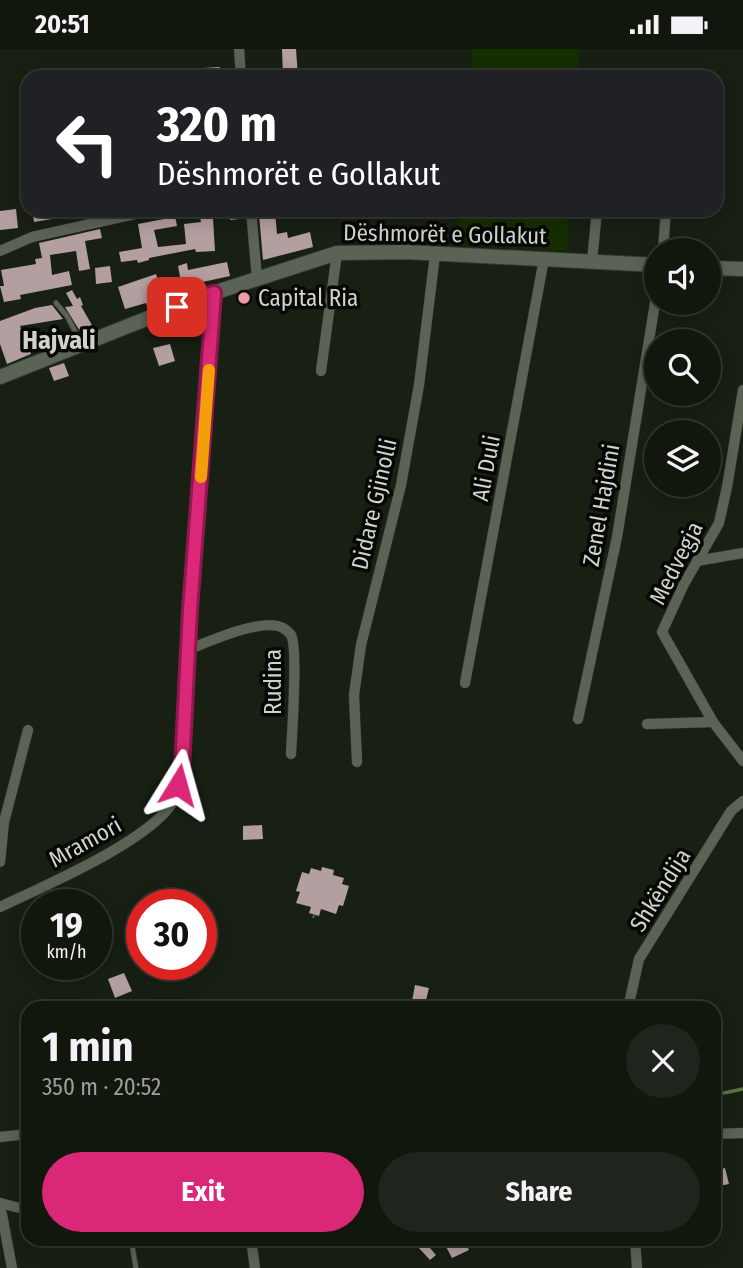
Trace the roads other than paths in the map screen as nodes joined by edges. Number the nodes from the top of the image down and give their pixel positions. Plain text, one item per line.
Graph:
1 (239, 49) edge
2 (240, 70) edge
3 (122, 217) edge
4 (252, 217) edge
5 (596, 217) edge
6 (665, 217) edge
7 (664, 238) edge
8 (0, 251) edge
9 (337, 253) junction
10 (435, 255) junction
11 (544, 260) junction
12 (592, 262) junction
13 (644, 264) edge
14 (721, 268) edge
15 (743, 269) edge
16 (257, 279) junction
17 (214, 293) junction
18 (56, 303) dead end
19 (653, 315) edge
20 (82, 345) junction
21 (321, 371) dead end
22 (0, 377) edge
23 (743, 390) edge
24 (738, 451) edge
25 (743, 553) edge
26 (697, 561) junction
27 (190, 649) junction
28 (465, 684) dead end
29 (578, 719) dead end
30 (713, 722) junction
31 (647, 723) dead end
32 (28, 730) dead end
33 (291, 754) dead end
34 (743, 761) edge
35 (357, 762) dead end
36 (743, 801) edge
37 (0, 862) edge
38 (0, 907) edge
39 (630, 1001) edge
40 (743, 1133) edge
41 (721, 1134) edge
42 (21, 1135) edge
43 (0, 1137) edge
44 (0, 1204) edge
45 (21, 1208) edge
46 (132, 1246) edge
47 (252, 1246) edge
48 (635, 1246) edge
49 (12, 1268) edge
50 (135, 1268) edge
51 (255, 1268) edge
52 (637, 1268) edge

1 - 2 street
3 - 8 street
4 - 16 street
5 - 12 street
6 - 7 street
9 - 10 street, Dëshmorët e Gollakut
9 - 16 street, Dëshmorët e Gollakut
9 - 21 street
10 - 11 street, Dëshmorët e Gollakut
10 - 35 street, Didare Gjinolli
11 - 12 street, Dëshmorët e Gollakut
11 - 28 street, Ali Duli
12 - 13 street, Dëshmorët e Gollakut
14 - 15 street
16 - 17 street, Dëshmorët e Gollakut
17 - 20 street, Dëshmorët e Gollakut
17 - 27 street, Mramori
18 - 20 lane
19 - 29 street, Zenel Hajdini
20 - 22 street, Dëshmorët e Gollakut
23 - 24 street, Medvegja
24 - 26 street, Medvegja
25 - 26 street
26 - 30 street, Medvegja
27 - 33 street, Rudina
27 - 38 street, Mramori
30 - 31 street
30 - 34 street, Medvegja
32 - 37 street
36 - 39 street, Shkëndija
40 - 41 street
42 - 43 street
44 - 45 street
44 - 49 street
46 - 50 lane
47 - 51 street
48 - 52 street

